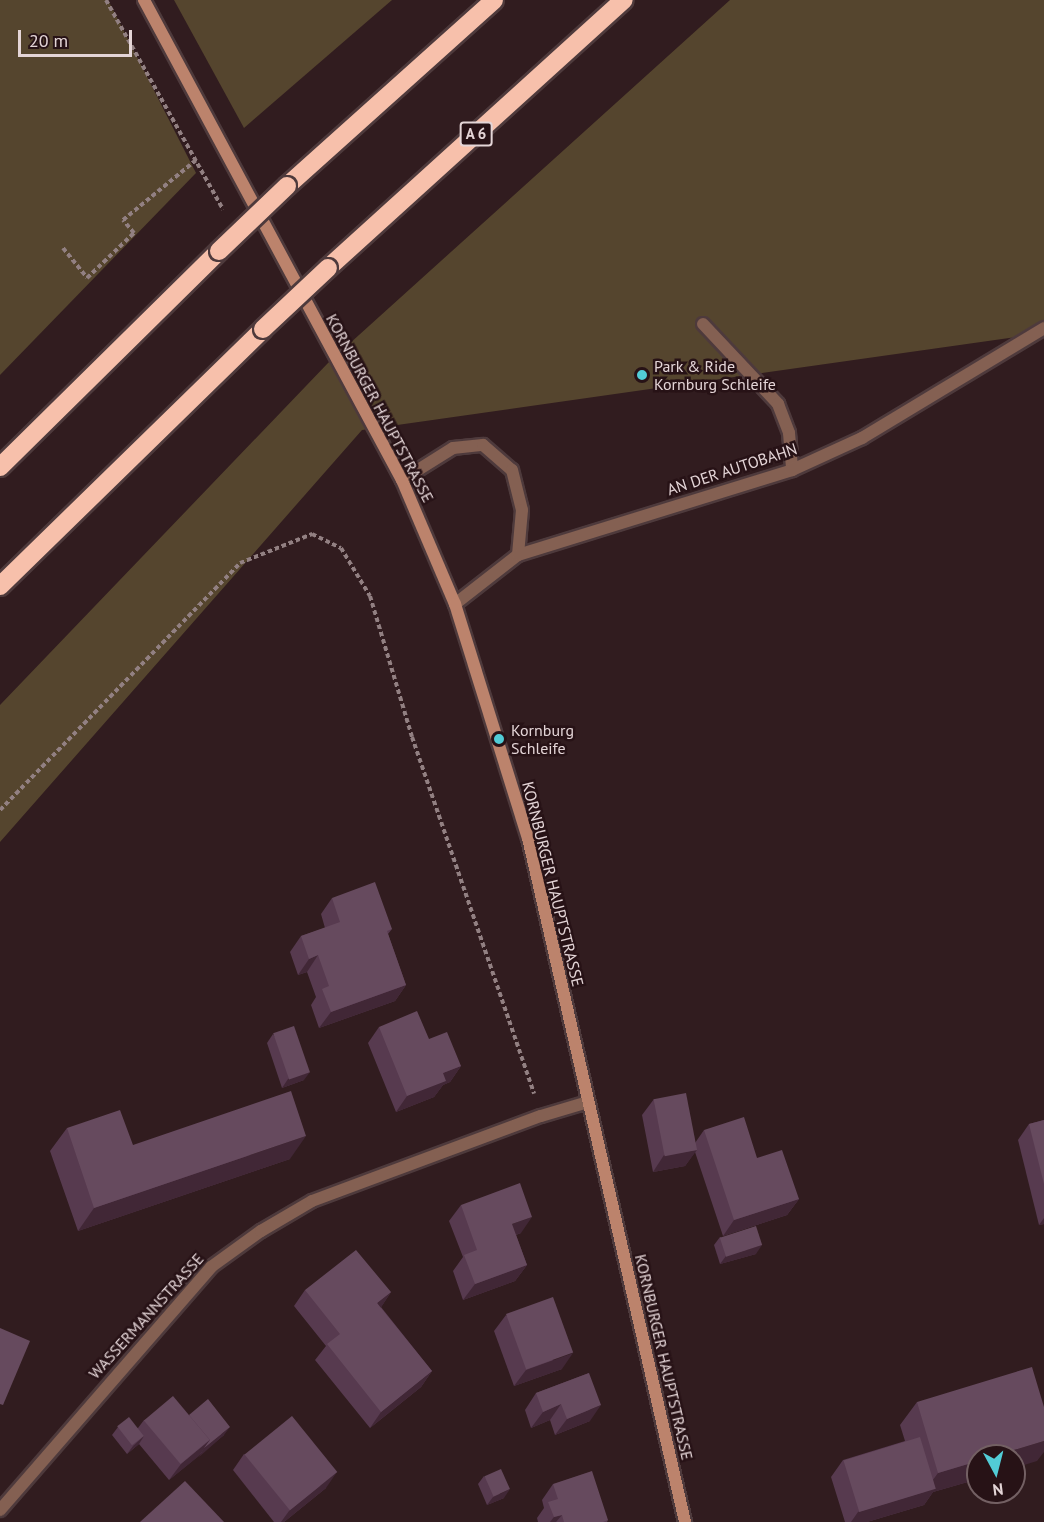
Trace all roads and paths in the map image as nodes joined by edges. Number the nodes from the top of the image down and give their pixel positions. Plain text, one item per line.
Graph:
1 (144, 0) edge
2 (494, 0) edge
3 (624, 0) edge
4 (196, 160) dead end
5 (63, 248) dead end
6 (703, 324) dead end
7 (1044, 328) edge
8 (0, 467) edge
9 (792, 470) junction
10 (402, 480) junction
11 (518, 555) junction
12 (0, 586) edge
13 (455, 604) junction
14 (0, 810) edge
15 (588, 1102) junction
16 (541, 1116) junction
17 (0, 1510) edge
18 (684, 1522) edge

1 - 10 main road, KORNBURGER HAUPTSTRASSE
2 - 8 highway, bridge
3 - 12 highway, A 6, bridge
4 - 5 path
6 - 9 street
7 - 9 street, AN DER AUTOBAHN
9 - 11 street, AN DER AUTOBAHN
10 - 11 street
10 - 13 main road, KORNBURGER HAUPTSTRASSE
11 - 13 street, AN DER AUTOBAHN
13 - 15 main road, KORNBURGER HAUPTSTRASSE
14 - 16 path
15 - 16 street, WASSERMANNSTRASSE
15 - 18 main road, KORNBURGER HAUPTSTRASSE
16 - 17 street, WASSERMANNSTRASSE

